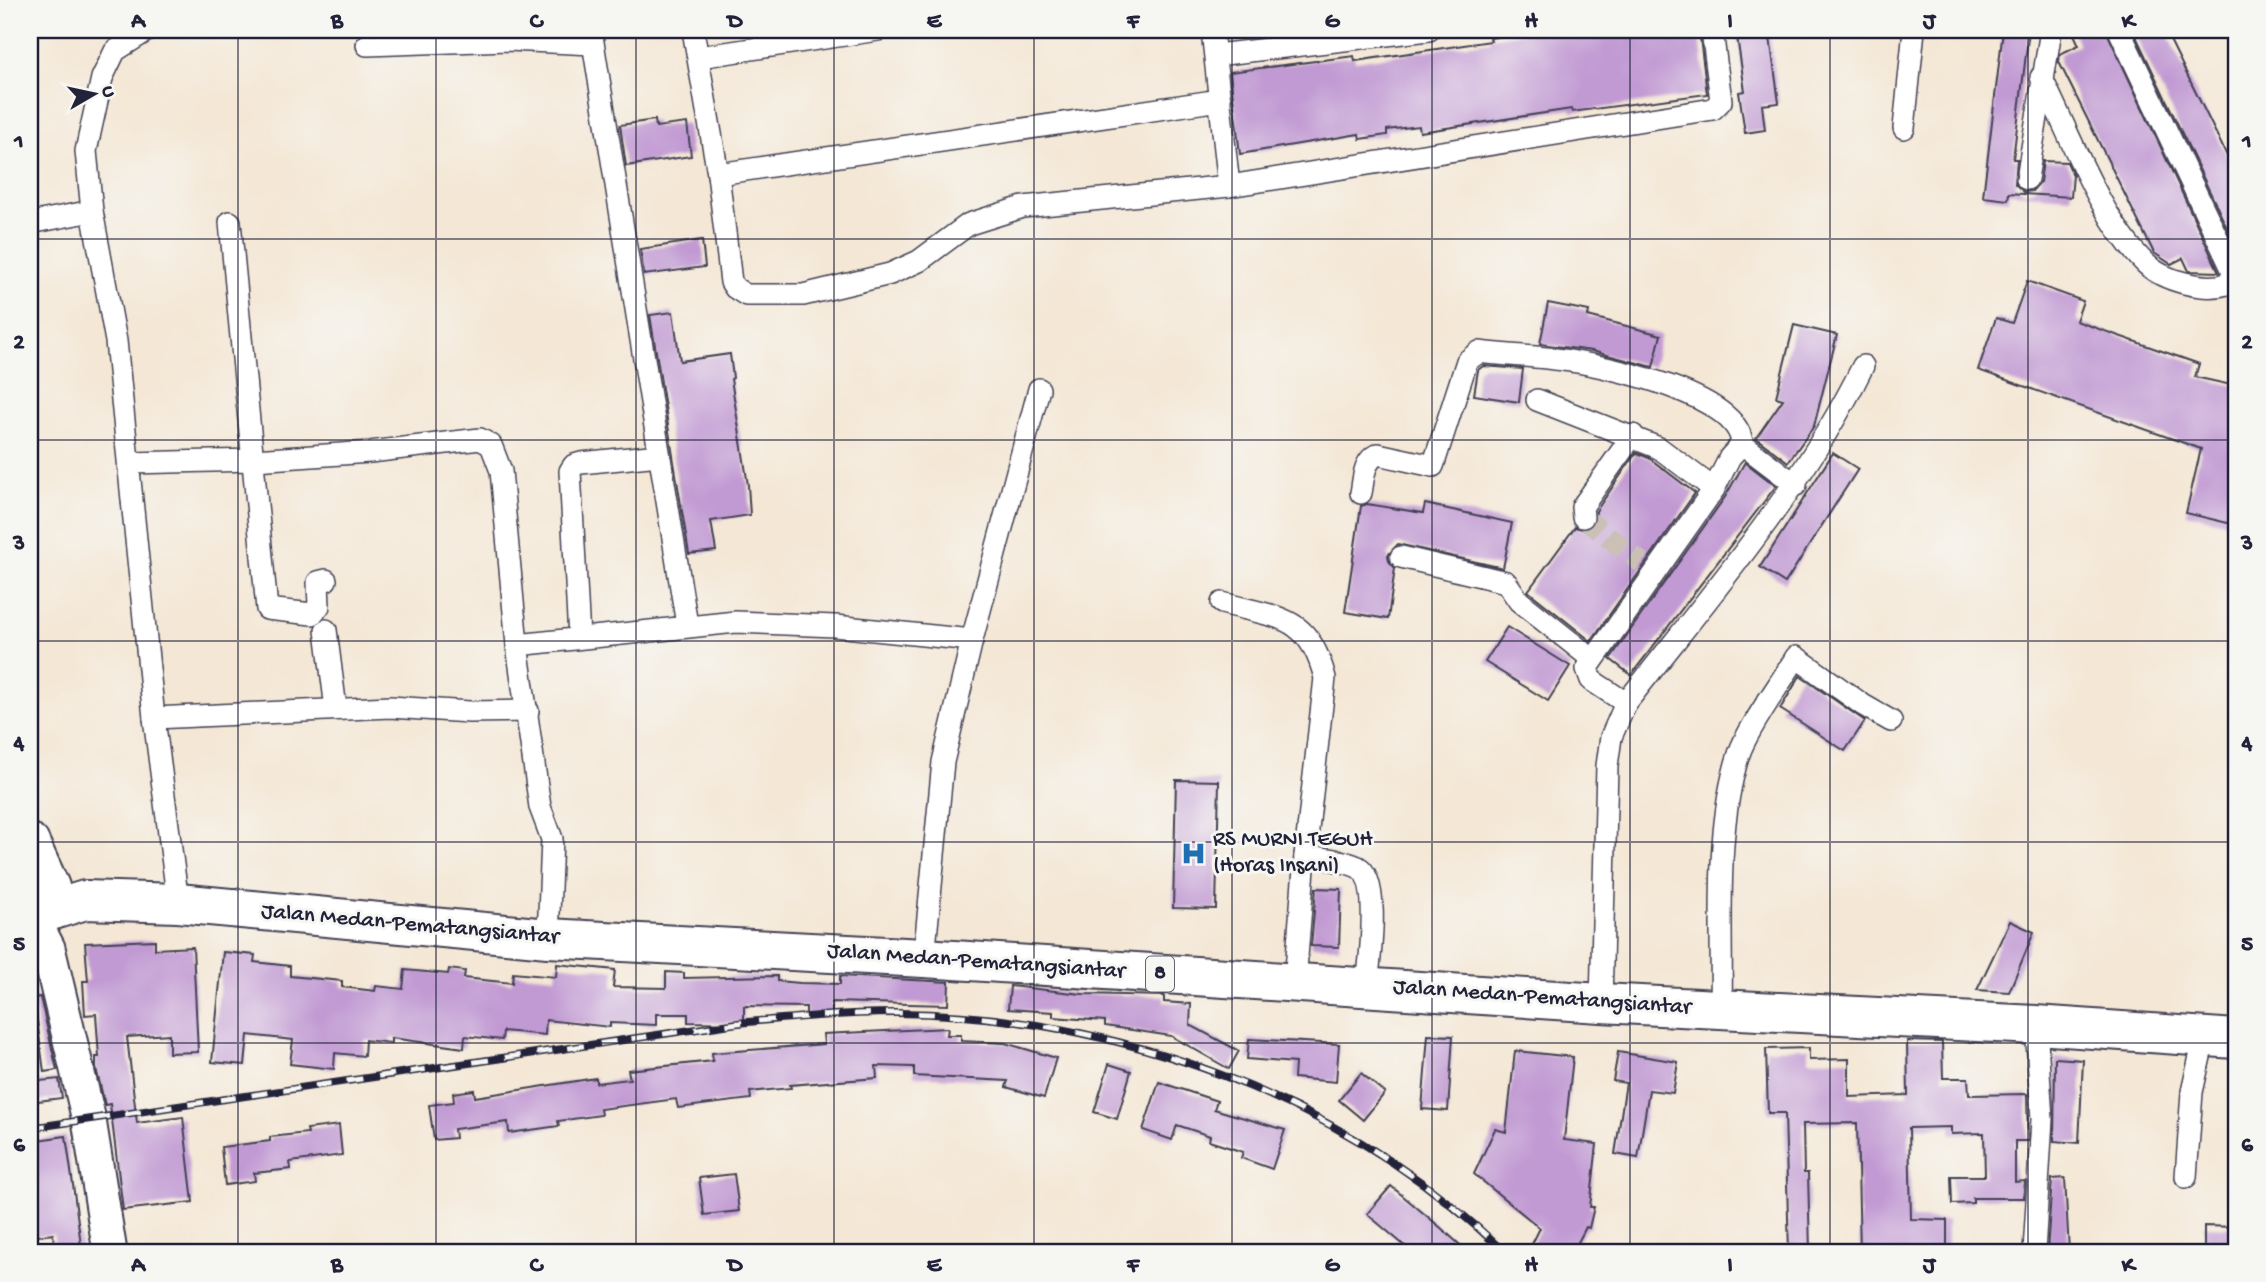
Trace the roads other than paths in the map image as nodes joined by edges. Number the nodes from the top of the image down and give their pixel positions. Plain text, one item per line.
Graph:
1 (148, 30) edge
2 (693, 30) edge
3 (878, 30) edge
4 (1212, 30) edge
5 (1429, 30) edge
6 (1712, 30) edge
7 (1914, 30) edge
8 (2051, 30) edge
9 (2119, 30) edge
10 (592, 37) edge
11 (367, 45) dead end
12 (1216, 55) junction
13 (699, 57) junction
14 (2041, 77) junction
15 (1220, 100) junction
16 (1904, 128) dead end
17 (718, 174) junction
18 (2027, 179) dead end
19 (1229, 186) junction
20 (92, 211) junction
21 (230, 222) dead end
22 (30, 223) edge
23 (1863, 366) dead end
24 (1039, 389) dead end
25 (1537, 400) dead end
26 (1633, 435) junction
27 (1742, 444) junction
28 (659, 455) junction
29 (254, 460) junction
30 (130, 463) junction
31 (1796, 485) junction
32 (1714, 489) junction
33 (1361, 493) dead end
34 (1583, 517) dead end
35 (1401, 557) dead end
36 (326, 580) dead end
37 (1222, 603) dead end
38 (687, 625) junction
39 (326, 630) dead end
40 (579, 638) junction
41 (972, 640) junction
42 (517, 645) junction
43 (1592, 659) junction
44 (1626, 703) junction
45 (336, 709) junction
46 (528, 711) junction
47 (154, 718) junction
48 (1891, 720) dead end
49 (30, 843) edge
50 (1305, 856) junction
51 (44, 901) edge
52 (178, 903) junction
53 (548, 938) junction
54 (924, 958) junction
55 (1295, 982) junction
56 (1367, 987) junction
57 (1601, 1003) junction
58 (1721, 1009) junction
59 (2036, 1025) junction
60 (2220, 1039) edge
61 (2186, 1177) dead end
62 (110, 1252) edge
63 (2034, 1252) edge

1 - 20 street
2 - 13 street
3 - 13 street
4 - 12 street
5 - 12 street
6 - 19 street
7 - 16 street
8 - 14 street
9 - 14 street
10 - 11 street
10 - 28 street
12 - 15 street
13 - 17 street
14 - 18 street
15 - 17 street
15 - 19 street
17 - 19 street
20 - 22 street
20 - 30 street
21 - 29 street
23 - 31 street
24 - 41 street
25 - 26 street
26 - 32 street
26 - 34 street
27 - 31 street
27 - 32 street
27 - 33 street
28 - 38 street
28 - 40 street
29 - 30 street
29 - 36 street
29 - 42 street
30 - 47 street
31 - 44 street
32 - 43 street
35 - 43 street
37 - 50 street
38 - 40 street
38 - 41 street
39 - 45 street
40 - 42 street
41 - 54 street
42 - 46 street
43 - 44 street
44 - 57 street
45 - 46 street
45 - 47 street
46 - 53 street
47 - 52 street
48 - 58 street
49 - 51 highway
50 - 55 street
50 - 56 street
51 - 52 highway, Jalan Medan-Pematangsiantar / 8
51 - 62 main road
52 - 53 highway, Jalan Medan-Pematangsiantar / 8
53 - 54 highway, Jalan Medan-Pematangsiantar / 8
54 - 55 highway, Jalan Medan-Pematangsiantar / 8
55 - 56 highway, Jalan Medan-Pematangsiantar / 8
56 - 57 highway, Jalan Medan-Pematangsiantar / 8
57 - 58 highway, Jalan Medan-Pematangsiantar / 8
58 - 59 highway, Jalan Medan-Pematangsiantar / 8
59 - 60 highway, Jalan Medan-Pematangsiantar / 8
59 - 63 street
60 - 61 street

